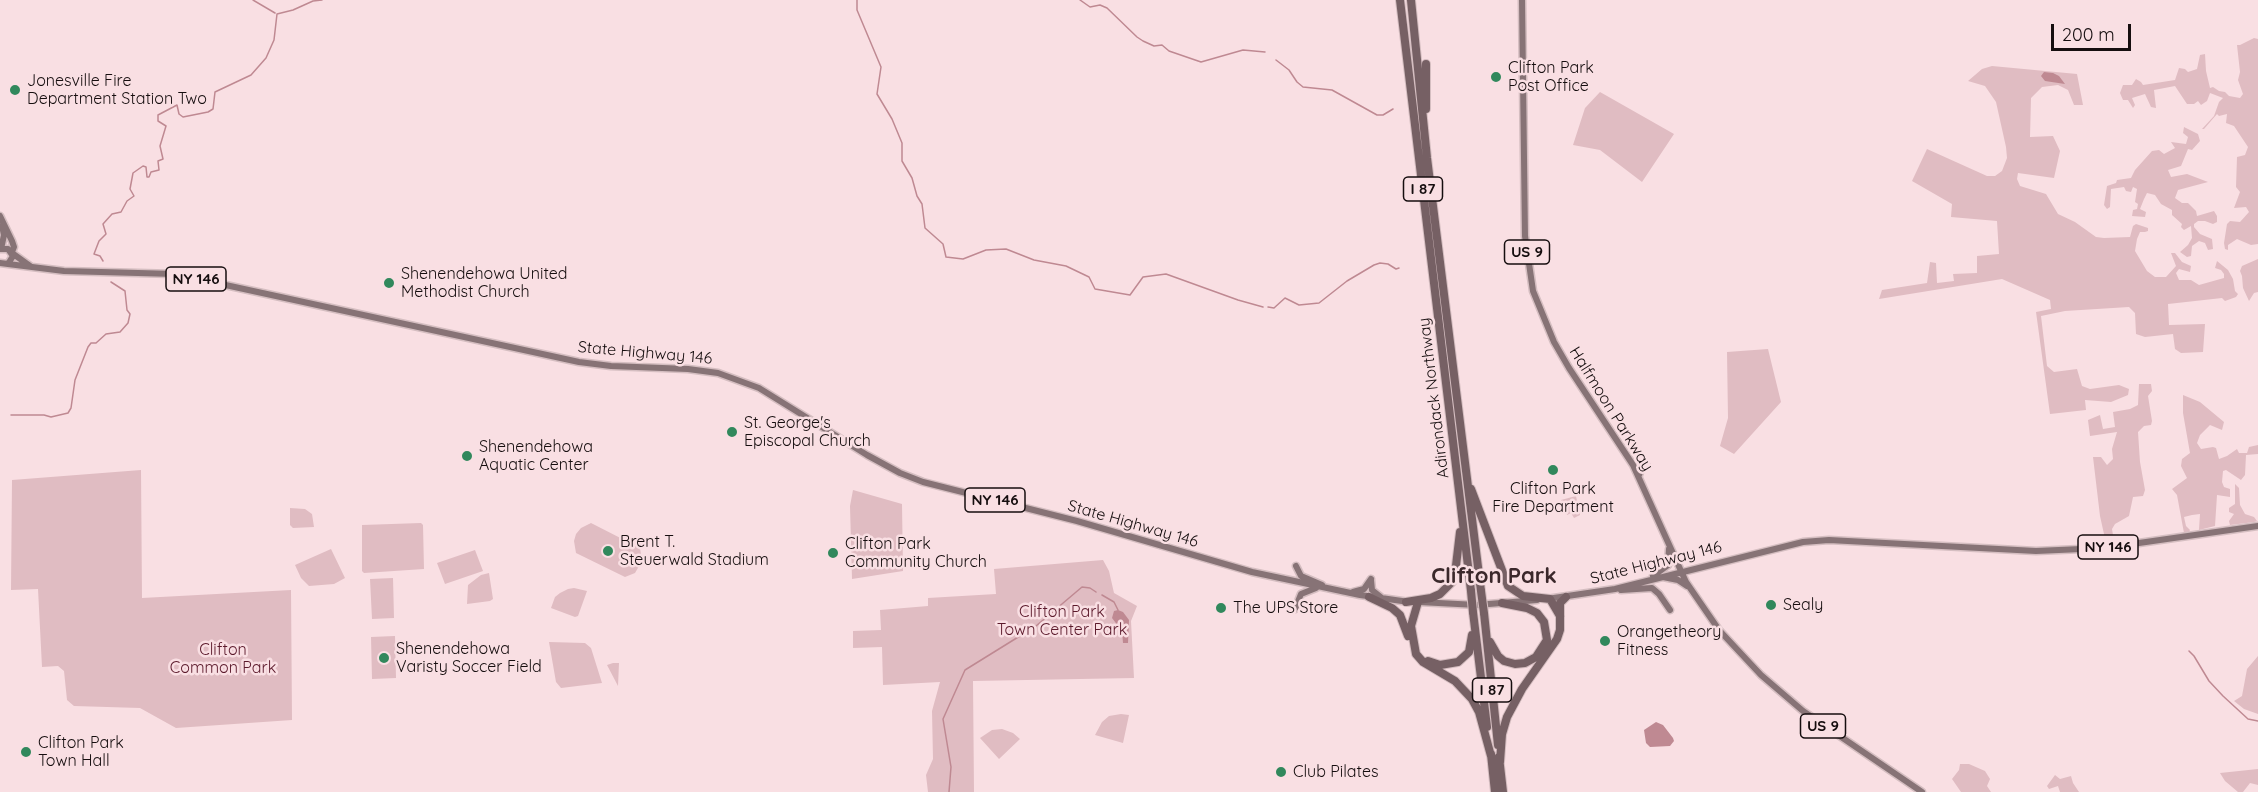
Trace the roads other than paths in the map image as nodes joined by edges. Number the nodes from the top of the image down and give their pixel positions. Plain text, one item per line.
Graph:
1 (1400, 0) edge
2 (1411, 0) edge
3 (1522, 0) edge
4 (1426, 64) dead end
5 (1427, 158) junction
6 (0, 217) edge
7 (0, 249) edge
8 (12, 253) junction
9 (0, 263) edge
10 (8, 264) junction
11 (30, 267) junction
12 (1463, 459) junction
13 (1647, 466) dead end
14 (1638, 476) junction
15 (1462, 515) junction
16 (2258, 526) edge
17 (1669, 543) junction
18 (1296, 566) dead end
19 (1681, 571) junction
20 (1662, 577) junction
21 (1645, 581) junction
22 (1319, 587) junction
23 (1328, 588) junction
24 (1689, 588) junction
25 (1615, 589) junction
26 (1345, 592) junction
27 (1369, 597) junction
28 (1566, 597) junction
29 (1550, 598) junction
30 (1383, 599) junction
31 (1406, 602) junction
32 (1420, 602) junction
33 (1502, 603) junction
34 (1295, 609) dead end
35 (1670, 610) dead end
36 (1484, 616) junction
37 (1560, 616) junction
38 (1475, 625) junction
39 (1416, 654) junction
40 (1491, 756) junction
41 (1500, 762) junction
42 (1495, 792) edge
43 (1503, 792) edge
44 (1922, 792) edge

1 - 15 highway, Adirondack Northway / I 87
2 - 5 highway, Adirondack Northway / I 87
3 - 14 main road, Halfmoon Parkway / US 9
4 - 5 highway
5 - 12 highway, Adirondack Northway / I 87
6 - 7 main road
6 - 8 main road
7 - 8 main road
8 - 10 main road
8 - 11 main road
9 - 10 main road, State Highway 146
10 - 11 main road, State Highway 146 / NY 146
11 - 22 main road, State Highway 146 / NY 146
12 - 29 highway
12 - 36 highway, Adirondack Northway / I 87, bridge
13 - 14 main road
14 - 17 main road, Halfmoon Parkway / US 9
15 - 31 highway
15 - 38 highway, Adirondack Northway / I 87, bridge
16 - 19 main road, State Highway 146 / NY 146
17 - 19 main road, Halfmoon Parkway / US 9
17 - 21 main road
18 - 23 main road
19 - 20 main road, State Highway 146 / NY 146
19 - 24 main road, Halfmoon Parkway / US 9
20 - 21 main road, State Highway 146 / NY 146
20 - 24 main road
21 - 25 main road, State Highway 146 / NY 146
22 - 23 main road, State Highway 146 / NY 146
22 - 34 main road
23 - 26 main road, State Highway 146 / NY 146
24 - 44 main road, Halfmoon Parkway / US 9
25 - 28 main road, State Highway 146 / NY 146
25 - 35 main road
26 - 27 main road, State Highway 146 / NY 146
26 - 30 main road
27 - 30 main road, State Highway 146 / NY 146
27 - 39 highway
28 - 29 main road, State Highway 146 / NY 146
28 - 37 highway
29 - 33 main road, State Highway 146 / NY 146
29 - 37 highway
30 - 31 main road, State Highway 146 / NY 146
31 - 32 main road, State Highway 146 / NY 146
32 - 33 main road, State Highway 146 / NY 146
32 - 38 highway
32 - 39 highway
33 - 36 highway
36 - 41 highway, Adirondack Northway / I 87
37 - 41 highway
38 - 40 highway, Adirondack Northway / I 87
39 - 40 highway
40 - 42 highway, Adirondack Northway / I 87
41 - 43 highway, Adirondack Northway / I 87

